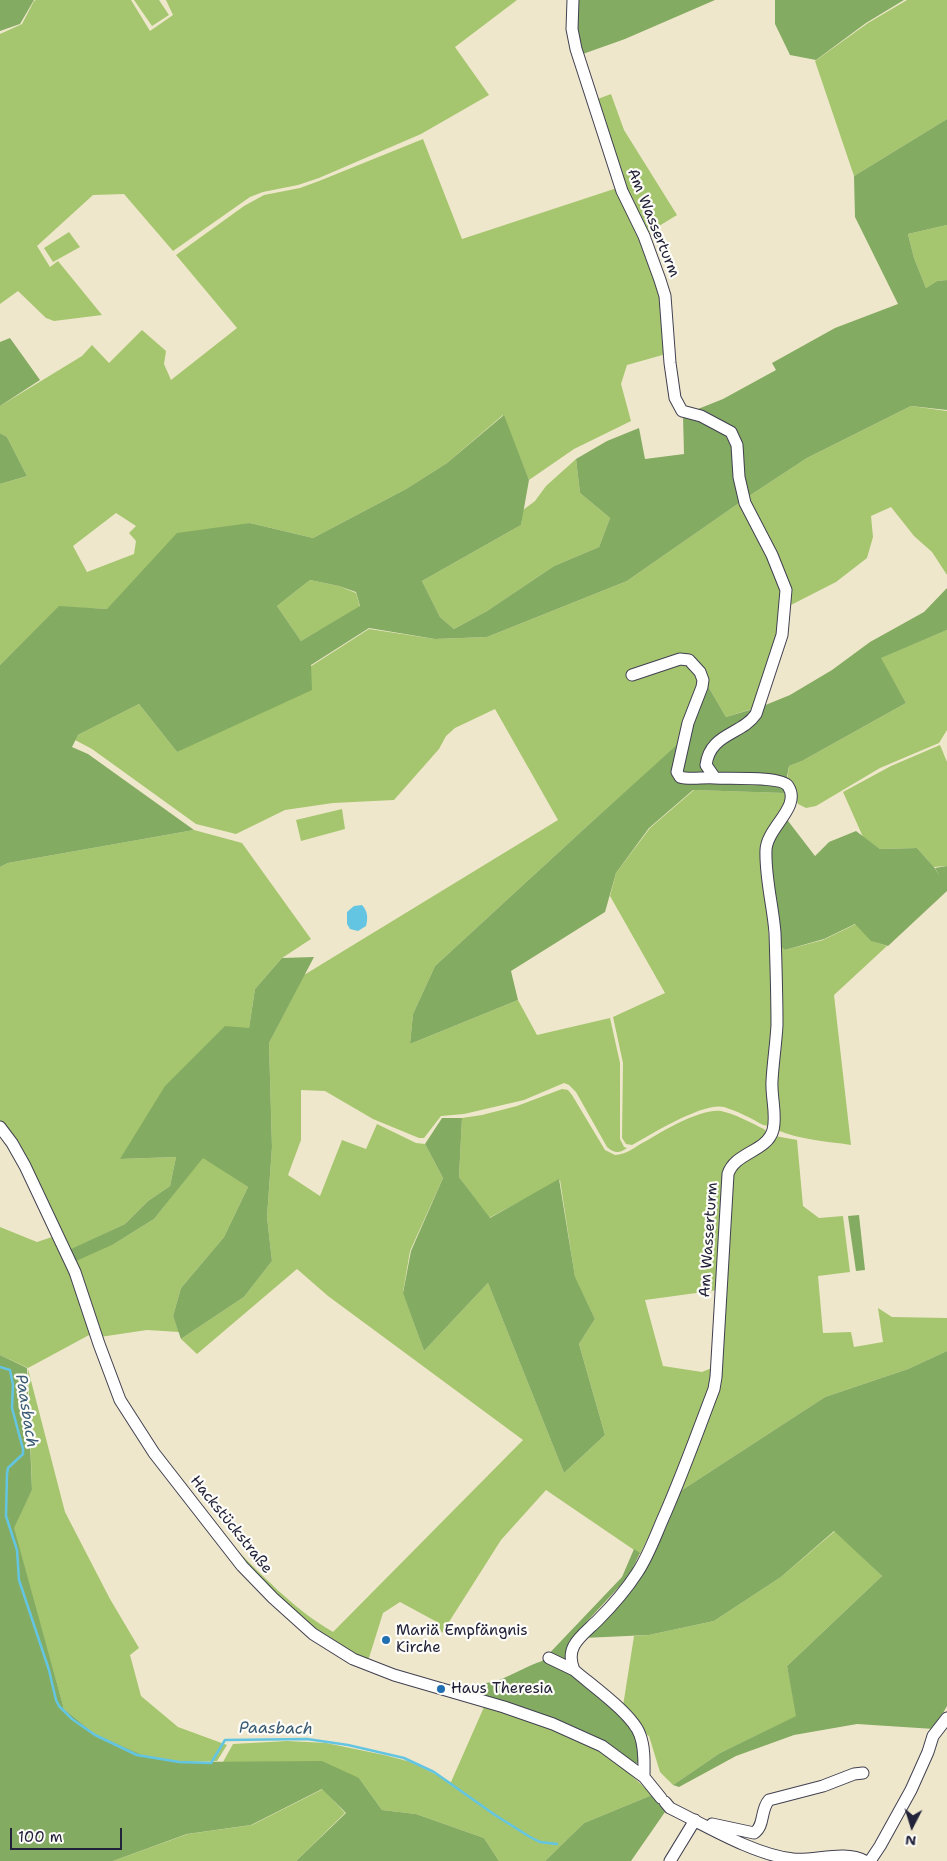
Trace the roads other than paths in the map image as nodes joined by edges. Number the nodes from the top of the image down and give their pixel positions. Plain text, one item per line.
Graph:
1 (573, 0) edge
2 (632, 675) dead end
3 (715, 778) junction
4 (0, 1127) edge
5 (549, 1658) dead end
6 (574, 1670) junction
7 (947, 1718) edge
8 (863, 1773) dead end
9 (644, 1777) junction
10 (699, 1822) junction
11 (812, 1860) edge
12 (670, 1861) edge
13 (865, 1861) edge
14 (870, 1861) edge

1 - 3 street, Am Wasserturm
2 - 3 street, Am Wasserturm
3 - 6 street, Am Wasserturm
4 - 9 street, Hackstückstraße
5 - 6 street
6 - 9 street
7 - 14 street
8 - 10 street
9 - 10 street, Hackstückstraße
10 - 11 street, Hackstückstraße
10 - 12 street
11 - 13 street, Hackstückstraße

